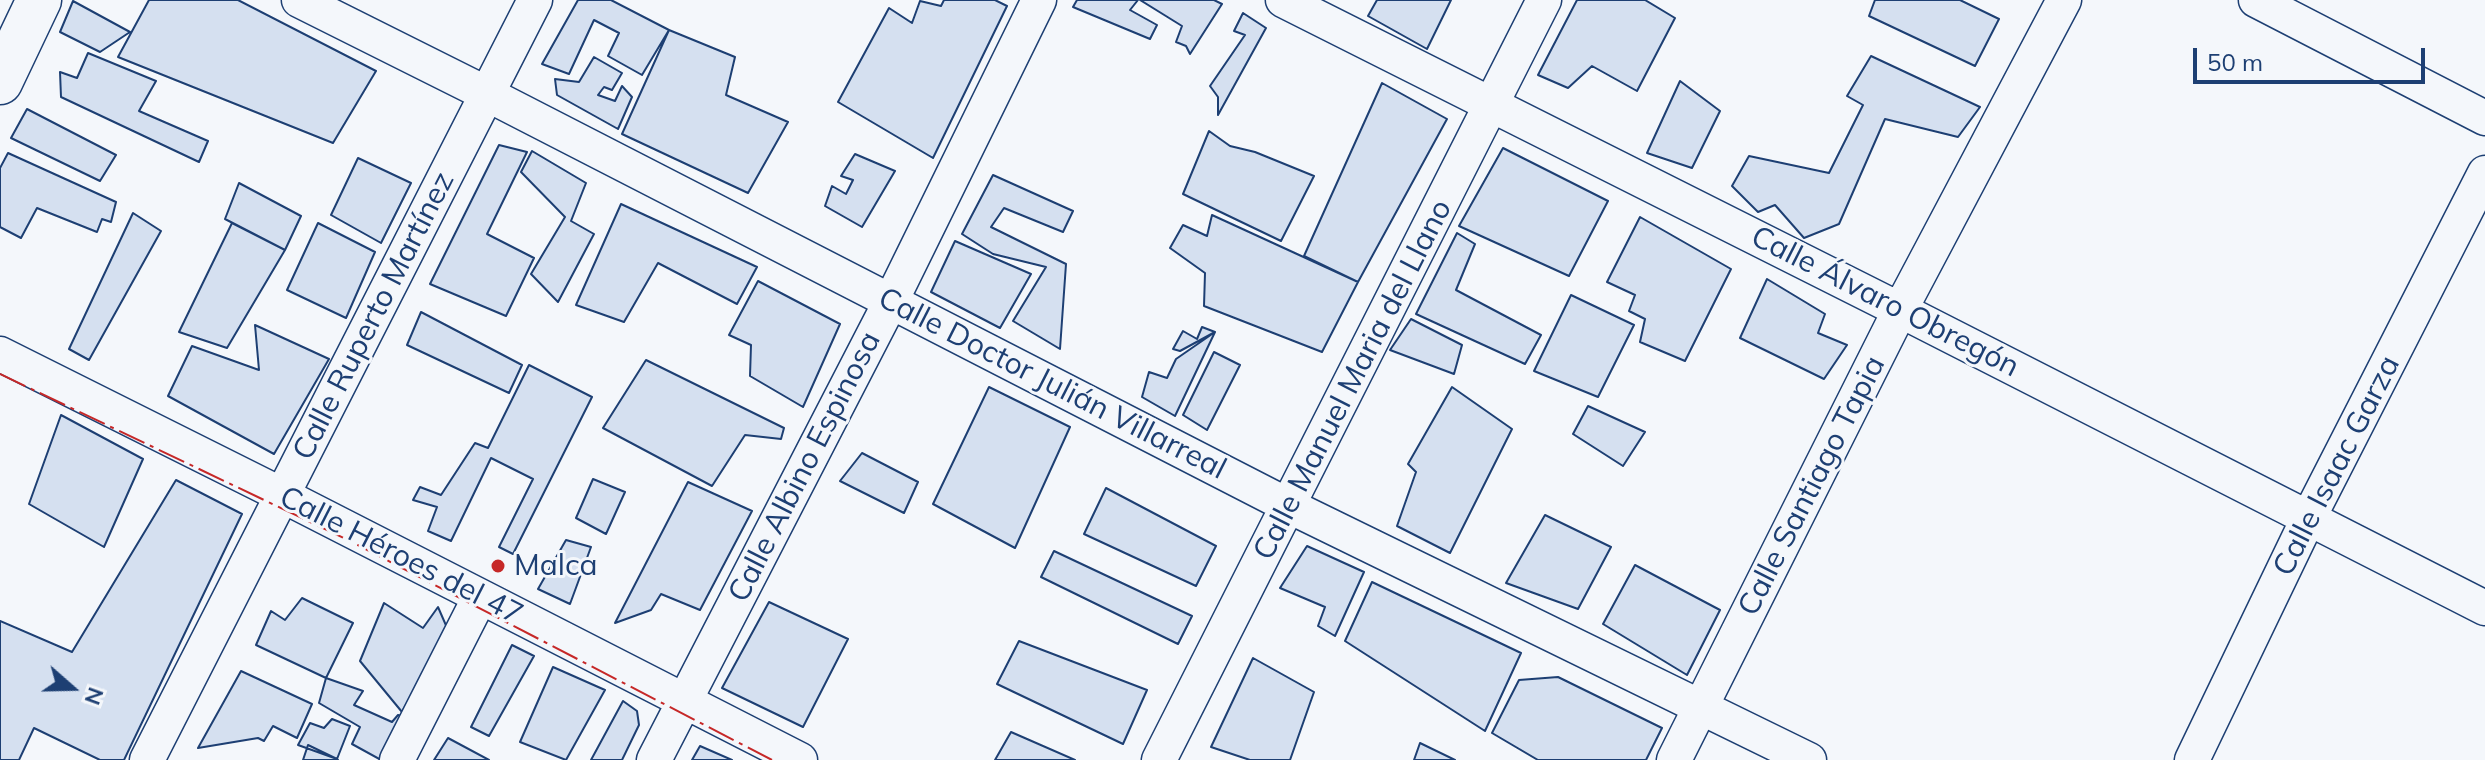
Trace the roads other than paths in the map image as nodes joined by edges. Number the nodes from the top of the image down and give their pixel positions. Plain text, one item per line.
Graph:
1 (39, 0) edge
2 (299, 0) edge
3 (535, 0) edge
4 (1039, 0) edge
5 (1283, 0) edge
6 (1544, 0) edge
7 (2064, 0) edge
8 (2256, 0) edge
9 (0, 82) edge
10 (487, 94) junction
11 (1493, 105) junction
12 (2485, 118) edge
13 (2485, 173) edge
14 (891, 301) junction
15 (1900, 310) junction
16 (0, 354) edge
17 (282, 495) junction
18 (1289, 506) junction
19 (2308, 519) junction
20 (480, 597) junction
21 (2485, 608) edge
22 (685, 700) junction
23 (1701, 706) junction
24 (147, 760) edge
25 (397, 760) edge
26 (654, 760) edge
27 (800, 760) edge
28 (1159, 760) edge
29 (1674, 760) edge
30 (1809, 760) edge
31 (2192, 760) edge

1 - 9 main road
2 - 10 street, Calle Doctor Julián Villarreal
3 - 10 street, Calle Ruperto Martínez
4 - 14 street, Calle Albino Espinosa
5 - 11 street, Calle Álvaro Obregón
6 - 11 street, Calle Manuel Maria del Llano
7 - 15 street, Calle Santiago Tapia
8 - 12 street
10 - 14 street, Calle Doctor Julián Villarreal
10 - 17 street, Calle Ruperto Martínez
11 - 15 street, Calle Álvaro Obregón
11 - 18 street, Calle Manuel Maria del Llano
13 - 19 street, Calle Isaac Garza
14 - 18 street, Calle Doctor Julián Villarreal
14 - 22 street, Calle Albino Espinosa
15 - 19 street, Calle Álvaro Obregón
15 - 23 street, Calle Santiago Tapia
16 - 17 street, Calle Héroes del 47
17 - 20 street, Calle Héroes del 47
17 - 24 street, Calle Ruperto Martínez
18 - 23 street, Calle Doctor Julián Villarreal
18 - 28 street, Calle Manuel Maria del Llano
19 - 21 street, Calle Álvaro Obregón
19 - 31 street, Calle Isaac Garza
20 - 22 street, Calle Héroes del 47
20 - 25 street
22 - 26 street, Calle Albino Espinosa
22 - 27 street, Calle Héroes del 47
23 - 29 street, Calle Santiago Tapia
23 - 30 street, Calle Doctor Julián Villarreal

